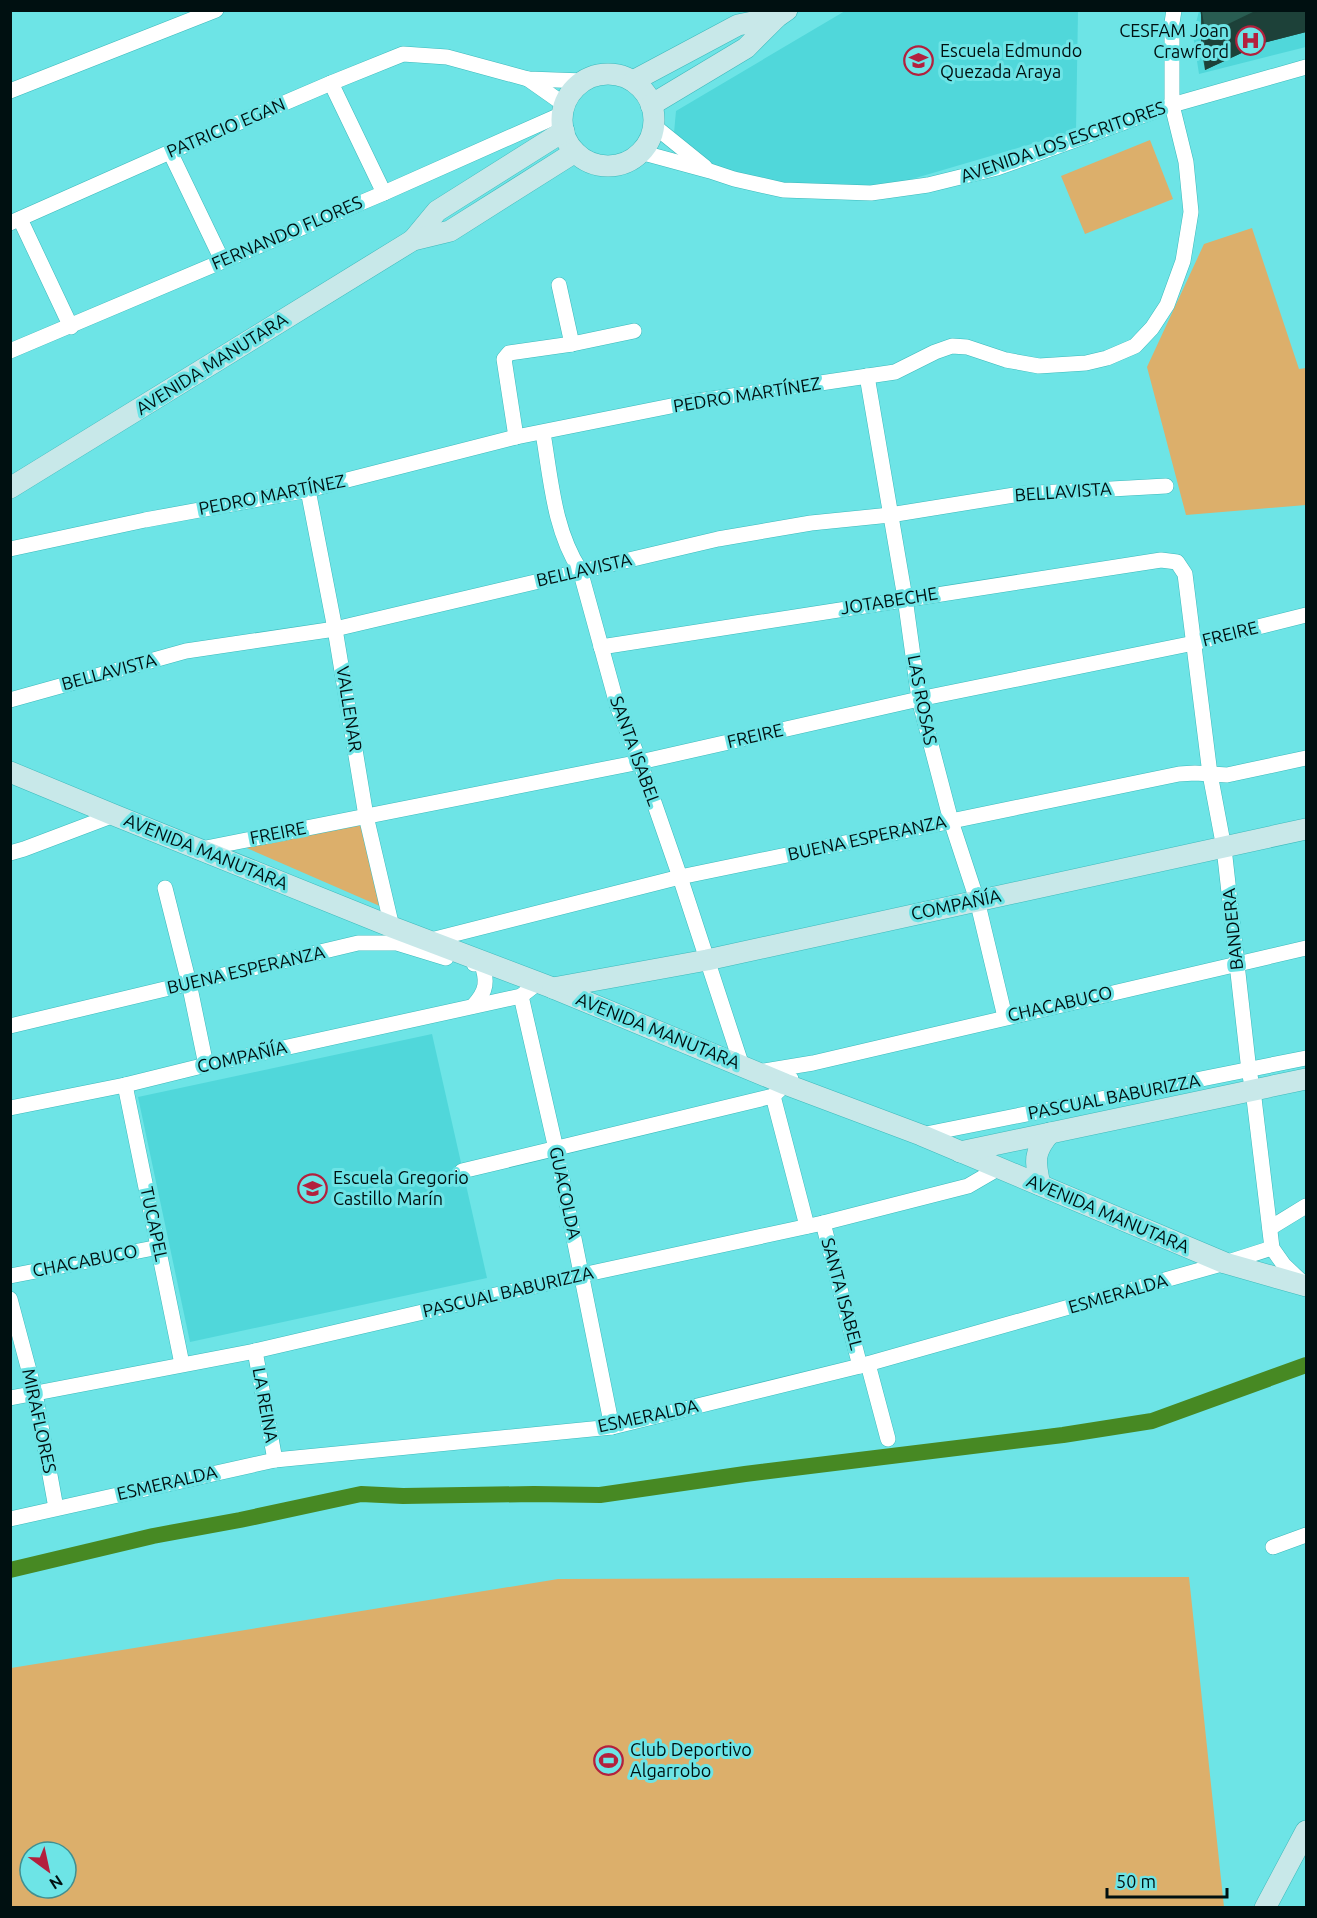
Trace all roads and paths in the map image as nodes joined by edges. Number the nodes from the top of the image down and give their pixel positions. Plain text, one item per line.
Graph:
1 (216, 10) edge
2 (1174, 10) edge
3 (782, 14) edge
4 (1306, 68) edge
5 (528, 79) junction
6 (584, 81) junction
7 (633, 81) junction
8 (331, 83) junction
9 (10, 91) edge
10 (1172, 105) junction
11 (652, 115) junction
12 (564, 117) junction
13 (170, 152) junction
14 (575, 152) junction
15 (640, 152) junction
16 (710, 171) junction
17 (384, 193) junction
18 (15, 221) edge
19 (413, 240) junction
20 (222, 260) junction
21 (559, 285) dead end
22 (71, 327) junction
23 (634, 331) dead end
24 (572, 344) junction
25 (10, 351) edge
26 (867, 376) junction
27 (543, 433) junction
28 (516, 437) junction
29 (1166, 486) dead end
30 (10, 488) edge
31 (308, 490) junction
32 (890, 515) junction
33 (10, 549) edge
34 (1177, 562) joint
35 (580, 570) junction
36 (905, 598) junction
37 (1306, 615) edge
38 (335, 629) junction
39 (1194, 643) junction
40 (601, 647) junction
41 (919, 699) junction
42 (10, 700) edge
43 (1306, 758) edge
44 (640, 762) junction
45 (10, 771) edge
46 (1210, 774) junction
47 (114, 815) junction
48 (366, 816) junction
49 (951, 820) junction
50 (1306, 829) edge
51 (1224, 848) junction
52 (201, 849) junction
53 (10, 853) edge
54 (680, 877) junction
55 (165, 888) dead end
56 (977, 900) junction
57 (392, 927) junction
58 (431, 940) junction
59 (1306, 948) edge
60 (707, 960) junction
61 (481, 962) junction
62 (1236, 963) junction
63 (605, 978) junction
64 (189, 983) junction
65 (546, 985) junction
66 (520, 996) junction
67 (595, 1005) junction
68 (473, 1006) junction
69 (1005, 1017) junction
70 (10, 1026) edge
71 (1306, 1058) edge
72 (813, 1063) junction
73 (206, 1065) junction
74 (750, 1069) junction
75 (1306, 1079) edge
76 (1251, 1080) junction
77 (125, 1085) junction
78 (779, 1090) junction
79 (10, 1108) edge
80 (1050, 1133) junction
81 (921, 1135) junction
82 (556, 1149) junction
83 (960, 1152) junction
84 (999, 1168) junction
85 (462, 1171) dead end
86 (1040, 1185) junction
87 (1306, 1206) edge
88 (823, 1223) junction
89 (807, 1226) junction
90 (1270, 1228) junction
91 (159, 1247) junction
92 (1272, 1248) junction
93 (1225, 1263) junction
94 (582, 1275) junction
95 (10, 1276) edge
96 (1306, 1286) edge
97 (10, 1299) edge
98 (255, 1351) junction
99 (182, 1364) junction
100 (864, 1365) junction
101 (35, 1393) junction
102 (10, 1398) edge
103 (612, 1426) junction
104 (888, 1439) dead end
105 (275, 1460) junction
106 (57, 1508) junction
107 (10, 1519) edge
108 (1306, 1534) edge
109 (1273, 1547) dead end
110 (1306, 1831) edge
111 (1265, 1908) edge

1 - 9 street
2 - 10 street, PEDRO MARTÍNEZ
3 - 7 main road
3 - 11 main road
4 - 10 street, AVENIDA LOS ESCRITORES
5 - 6 street
5 - 8 street, PATRICIO EGAN
5 - 12 street
6 - 7 main road
6 - 12 main road
7 - 11 main road
8 - 13 street, PATRICIO EGAN
8 - 17 street
10 - 16 street, AVENIDA LOS ESCRITORES
10 - 26 street, PEDRO MARTÍNEZ
11 - 15 main road
11 - 16 street, AVENIDA LOS ESCRITORES
12 - 14 main road
12 - 17 street, FERNANDO FLORES
12 - 19 main road, AVENIDA MANUTARA
13 - 18 street, PATRICIO EGAN
13 - 20 street
14 - 15 main road
14 - 19 main road, AVENIDA MANUTARA
15 - 16 street, AVENIDA LOS ESCRITORES
17 - 20 street, FERNANDO FLORES
18 - 22 street
19 - 30 main road, AVENIDA MANUTARA
20 - 22 street, FERNANDO FLORES
21 - 24 street
22 - 25 street, FERNANDO FLORES
23 - 24 street
24 - 28 street
26 - 27 street, PEDRO MARTÍNEZ
26 - 32 street, LAS ROSAS
27 - 28 street, PEDRO MARTÍNEZ
27 - 35 street, SANTA ISABEL
28 - 31 street, PEDRO MARTÍNEZ
29 - 32 street, BELLAVISTA
31 - 33 street, PEDRO MARTÍNEZ
31 - 38 street, VALLENAR
32 - 35 street, BELLAVISTA
32 - 36 street, LAS ROSAS
34 - 36 street, JOTABECHE
34 - 39 street, BANDERA
35 - 38 street, BELLAVISTA
35 - 40 street, SANTA ISABEL
36 - 40 street, JOTABECHE
36 - 41 street, LAS ROSAS
37 - 39 street, FREIRE
38 - 42 street, BELLAVISTA
38 - 48 street, VALLENAR
39 - 41 street, FREIRE
39 - 46 street, BANDERA
40 - 44 street, SANTA ISABEL
41 - 44 street, FREIRE
41 - 49 street, LAS ROSAS
43 - 46 street, BUENA ESPERANZA
44 - 48 street, FREIRE
44 - 54 street, SANTA ISABEL
45 - 47 main road, AVENIDA MANUTARA
46 - 49 street, BUENA ESPERANZA
46 - 51 street, BANDERA
47 - 52 main road, AVENIDA MANUTARA
47 - 53 street
48 - 52 street, FREIRE
48 - 57 street, VALLENAR
49 - 54 street, BUENA ESPERANZA
49 - 56 street, LAS ROSAS
50 - 51 main road, COMPAÑÍA
51 - 56 main road, COMPAÑÍA
51 - 62 street, BANDERA
52 - 57 main road, AVENIDA MANUTARA
54 - 58 street, BUENA ESPERANZA
54 - 60 street, SANTA ISABEL
55 - 64 street
56 - 60 main road, COMPAÑÍA
56 - 69 street, LAS ROSAS
57 - 58 main road, AVENIDA MANUTARA
58 - 61 main road, AVENIDA MANUTARA
59 - 62 street, CHACABUCO
60 - 63 main road, COMPAÑÍA
60 - 74 street, SANTA ISABEL
61 - 64 street, BUENA ESPERANZA
61 - 65 main road, AVENIDA MANUTARA
61 - 68 street
62 - 69 street, CHACABUCO
62 - 76 street, BANDERA
63 - 65 main road, COMPAÑÍA
63 - 67 main road
64 - 70 street, BUENA ESPERANZA
64 - 73 street
65 - 66 street, COMPAÑÍA
65 - 67 main road, AVENIDA MANUTARA
66 - 68 street, COMPAÑÍA
66 - 82 street, GUACOLDA
67 - 74 main road, AVENIDA MANUTARA
68 - 73 street, COMPAÑÍA
69 - 72 street, CHACABUCO
71 - 76 street, PASCUAL BABURIZZA
72 - 74 street, CHACABUCO
72 - 78 street, CHACABUCO
73 - 77 street, COMPAÑÍA
74 - 78 main road, AVENIDA MANUTARA
75 - 76 main road, PASCUAL BABURIZZA
76 - 80 main road, PASCUAL BABURIZZA
76 - 81 street, PASCUAL BABURIZZA
76 - 90 street, BANDERA
77 - 79 street, COMPAÑÍA
77 - 91 street, TUCAPEL
78 - 81 main road, AVENIDA MANUTARA
78 - 82 street, CHACABUCO
78 - 89 street, SANTA ISABEL
80 - 83 main road, PASCUAL BABURIZZA
80 - 86 main road, PASCUAL BABURIZZA
81 - 83 main road, AVENIDA MANUTARA
82 - 85 street, CHACABUCO
82 - 94 street, GUACOLDA
83 - 84 main road, AVENIDA MANUTARA
84 - 86 main road, AVENIDA MANUTARA
84 - 88 street, PASCUAL BABURIZZA
86 - 93 main road, AVENIDA MANUTARA
87 - 90 street
88 - 89 street, PASCUAL BABURIZZA
88 - 100 street, SANTA ISABEL
89 - 94 street, PASCUAL BABURIZZA
90 - 92 street, BANDERA
91 - 95 street, CHACABUCO
91 - 99 street, TUCAPEL
92 - 93 street, ESMERALDA
92 - 96 street
93 - 96 main road, AVENIDA MANUTARA
93 - 100 street, ESMERALDA
94 - 98 street, PASCUAL BABURIZZA
94 - 103 street, GUACOLDA
97 - 101 street, MIRAFLORES
98 - 99 street, PASCUAL BABURIZZA
98 - 105 street, LA REINA
99 - 101 street, PASCUAL BABURIZZA
100 - 103 street, ESMERALDA
100 - 104 street, SANTA ISABEL
101 - 102 street, PASCUAL BABURIZZA
101 - 106 street, MIRAFLORES
103 - 105 street, ESMERALDA
105 - 106 street, ESMERALDA
106 - 107 street, ESMERALDA
108 - 109 street
110 - 111 main road

